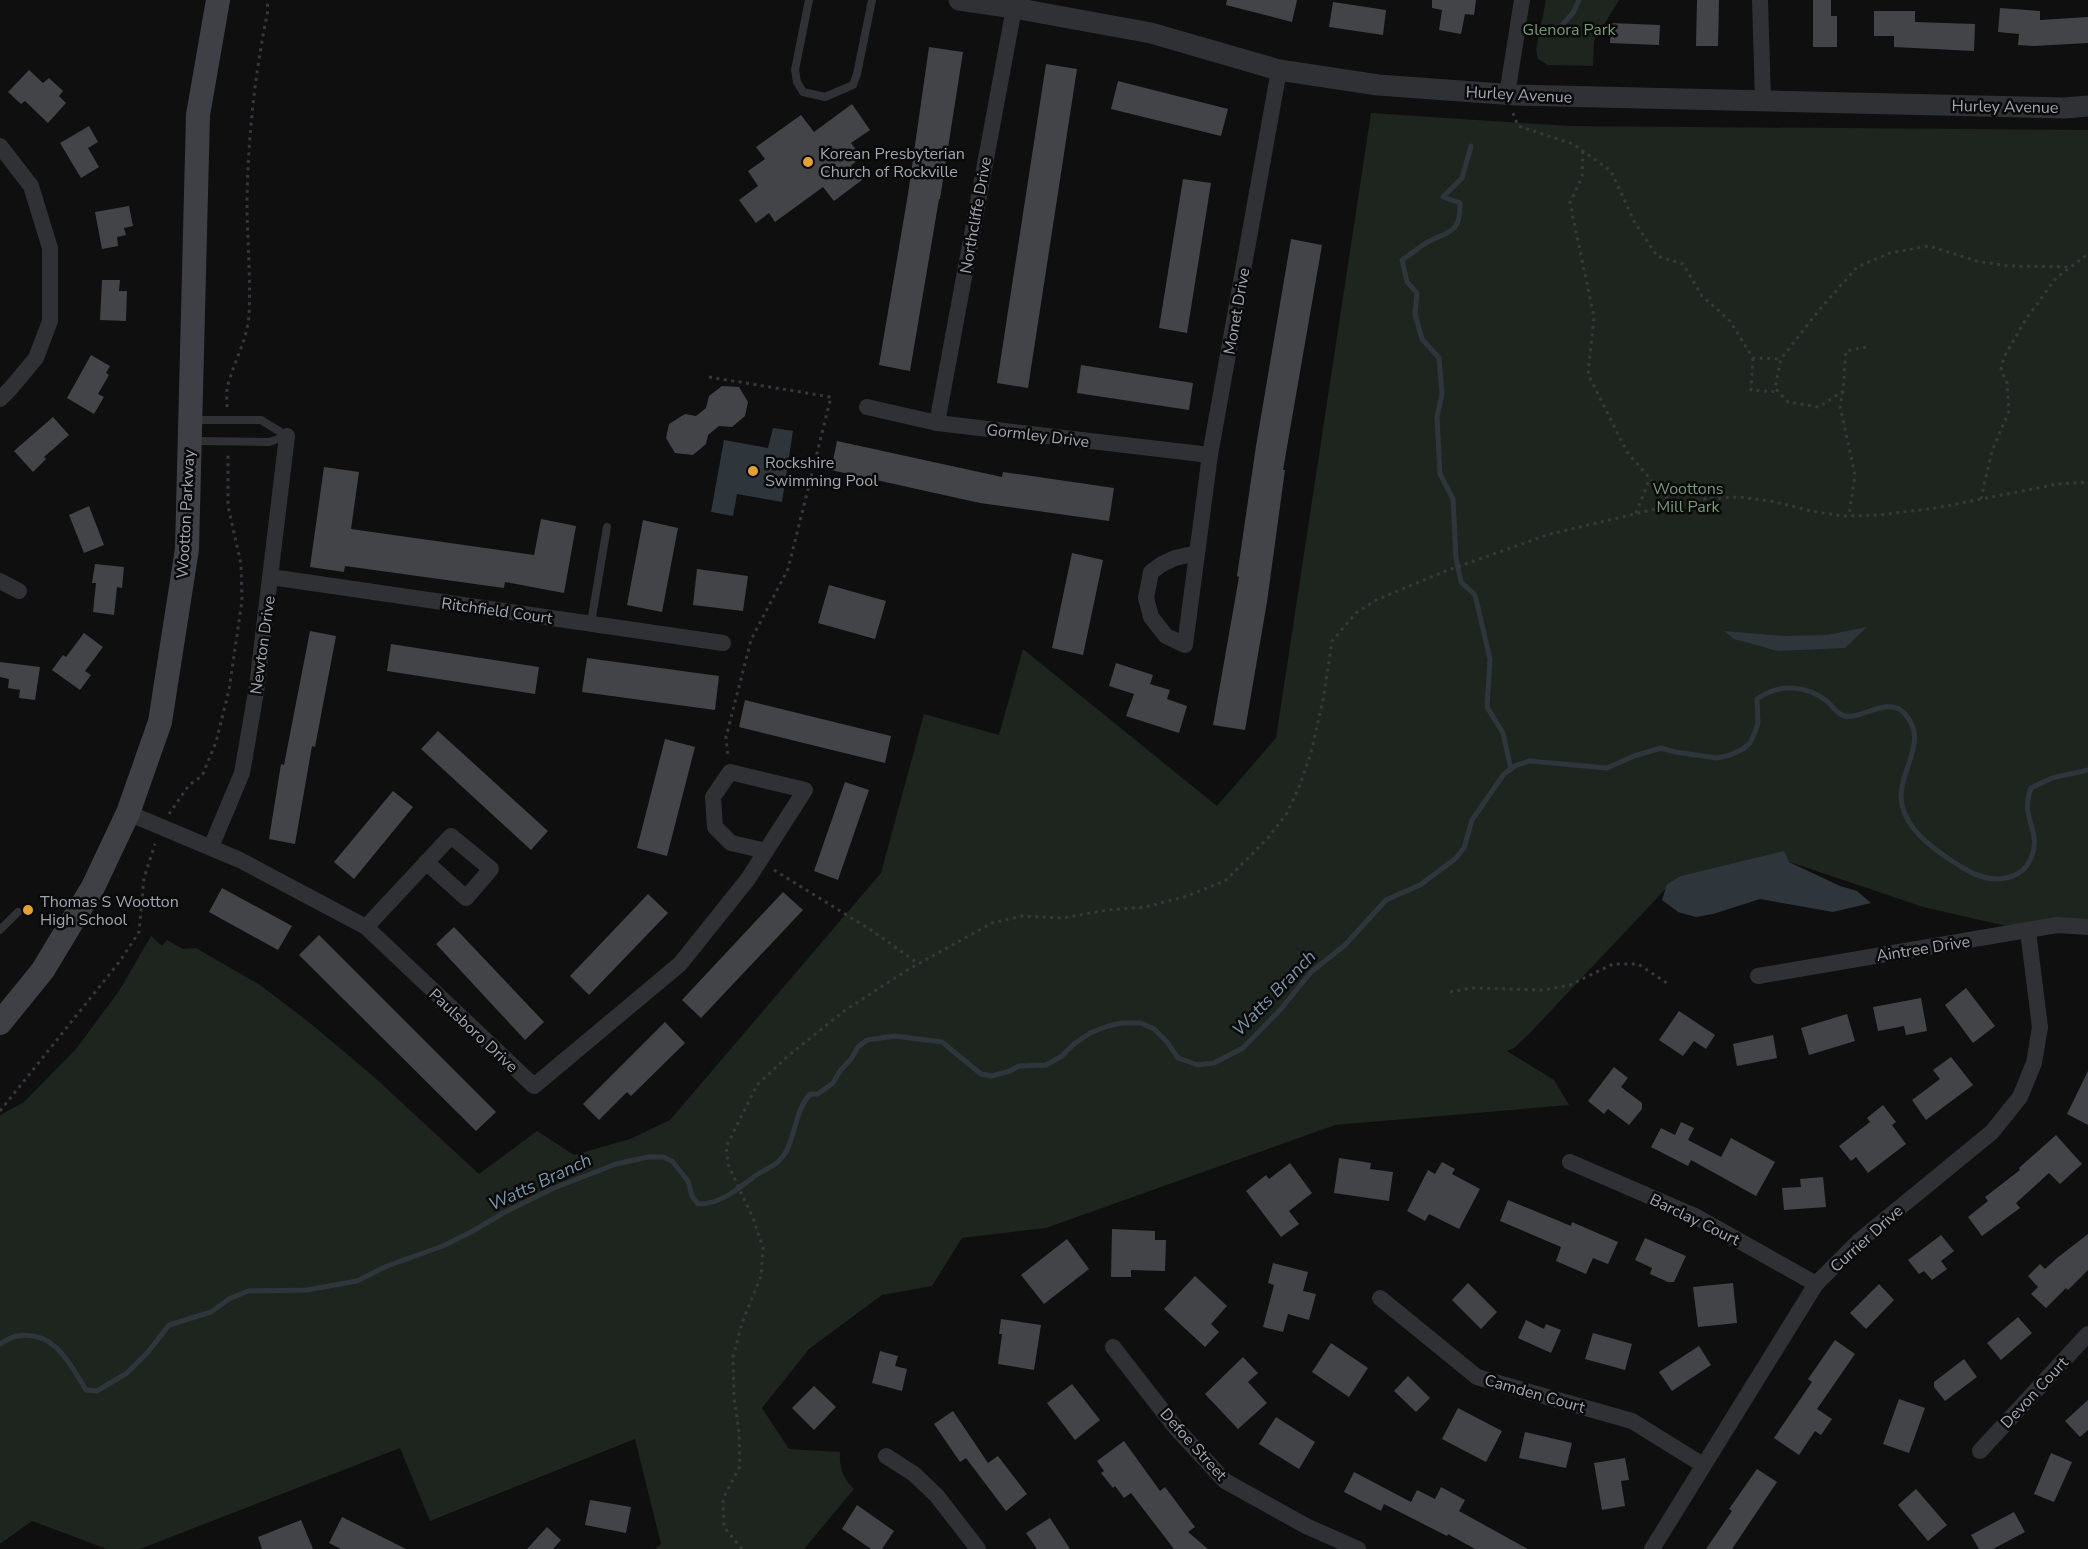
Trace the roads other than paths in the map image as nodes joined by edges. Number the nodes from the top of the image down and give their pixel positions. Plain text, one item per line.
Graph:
1 (218, 0) edge
2 (809, 0) edge
3 (872, 0) edge
4 (959, 0) edge
5 (1522, 0) edge
6 (1760, 0) edge
7 (1014, 8) junction
8 (1279, 70) junction
9 (1507, 95) junction
10 (1763, 101) junction
11 (2088, 106) edge
12 (0, 146) edge
13 (0, 399) edge
14 (867, 406) dead end
15 (937, 423) junction
16 (189, 430) junction
17 (287, 436) junction
18 (1210, 455) junction
19 (607, 527) dead end
20 (1197, 553) junction
21 (271, 577) junction
22 (0, 581) edge
23 (19, 591) dead end
24 (591, 623) junction
25 (723, 643) dead end
26 (128, 813) junction
27 (211, 847) junction
28 (763, 856) junction
29 (426, 862) dead end
30 (18, 912) dead end
31 (366, 927) junction
32 (2088, 927) edge
33 (0, 930) edge
34 (2028, 931) junction
35 (1758, 976) dead end
36 (0, 1023) edge
37 (1570, 1162) dead end
38 (1816, 1284) junction
39 (1380, 1298) dead end
40 (2088, 1334) edge
41 (1113, 1347) dead end
42 (1980, 1451) dead end
43 (886, 1456) dead end
44 (1703, 1465) junction
45 (978, 1549) edge
46 (1358, 1549) edge
47 (1652, 1549) edge

1 - 16 main road, Wootton Parkway
2 - 3 lane
4 - 7 street, Hurley Avenue
5 - 9 street
6 - 10 street
7 - 8 street, Hurley Avenue
7 - 15 street, Northcliffe Drive
8 - 9 street, Hurley Avenue
8 - 18 street, Monet Drive
9 - 10 street, Hurley Avenue
10 - 11 street, Hurley Avenue
12 - 13 street
14 - 15 street, Gormley Drive
15 - 18 street, Gormley Drive
16 - 17 lane
16 - 17 lane
16 - 26 main road, Wootton Parkway
17 - 21 street, Newton Drive
18 - 20 street, Monet Drive
19 - 24 lane
20 - 20 street, Monet Drive
21 - 24 street, Ritchfield Court
21 - 27 street, Newton Drive
22 - 23 street
24 - 25 street, Ritchfield Court
26 - 27 street, Paulsboro Drive
26 - 36 main road, Wootton Parkway
27 - 31 street, Paulsboro Drive
28 - 28 street, Paulsboro Drive
28 - 31 street, Paulsboro Drive
29 - 31 street
30 - 33 lane
32 - 34 street, Aintree Drive
34 - 35 street, Aintree Drive
34 - 38 street, Currier Drive
37 - 38 street, Barclay Court
38 - 44 street, Currier Drive
39 - 44 street, Camden Court
40 - 42 street, Devon Court
41 - 46 street, Defoe Street
43 - 45 street
44 - 47 street, Currier Drive

